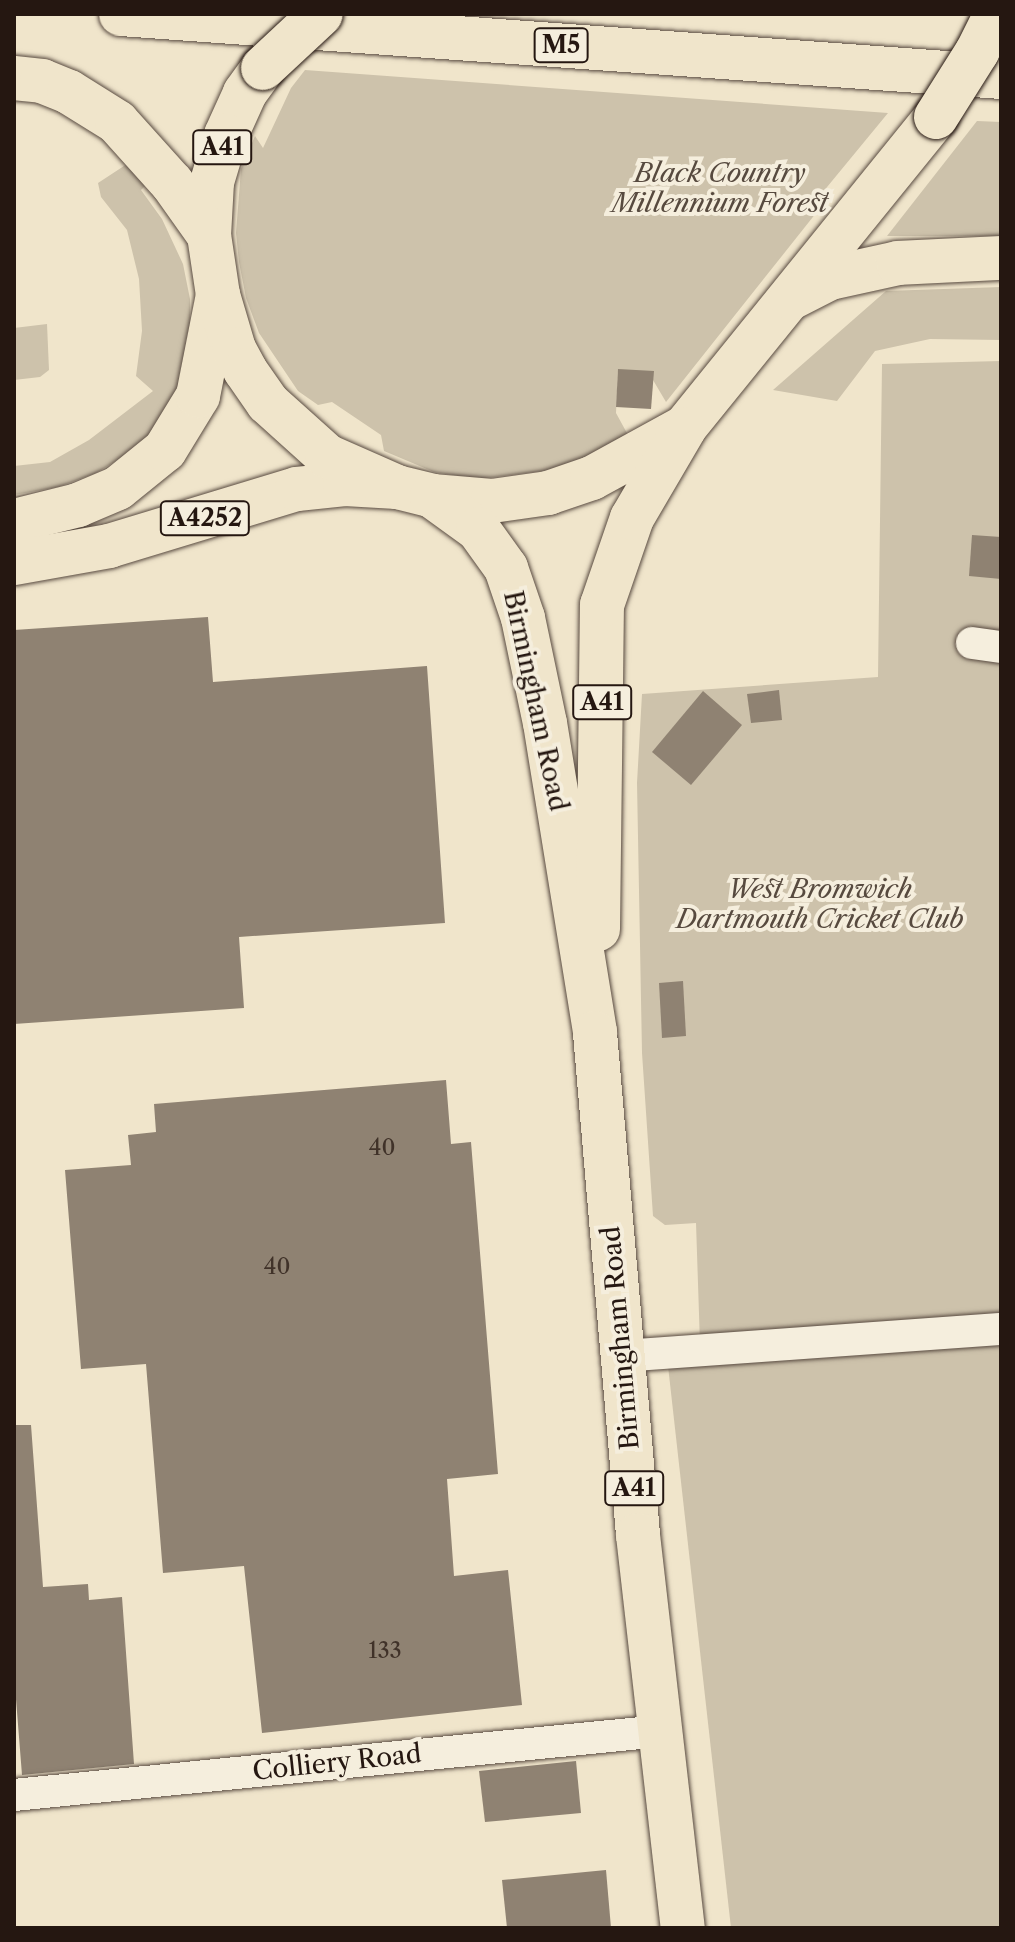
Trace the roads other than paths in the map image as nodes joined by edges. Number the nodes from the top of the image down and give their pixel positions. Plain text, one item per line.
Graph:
1 (121, 14) edge
2 (298, 14) edge
3 (321, 14) edge
4 (996, 14) edge
5 (263, 68) junction
6 (1001, 77) edge
7 (14, 78) edge
8 (209, 235) junction
9 (1001, 258) edge
10 (218, 295) junction
11 (782, 303) junction
12 (685, 427) junction
13 (414, 492) junction
14 (14, 521) edge
15 (14, 563) edge
16 (595, 1033) junction
17 (1001, 1329) edge
18 (622, 1356) junction
19 (661, 1731) junction
20 (14, 1795) edge
21 (683, 1928) edge

1 - 6 main road, M5
2 - 5 main road, A41, bridge
3 - 5 main road, bridge
4 - 11 main road, A41, bridge
5 - 8 main road, A41
7 - 8 main road
8 - 10 main road, A41
9 - 11 main road
10 - 13 main road, A41
10 - 14 main road, A4252
11 - 12 main road, A41
12 - 13 main road, A41
12 - 16 main road, Birmingham Road / A41
13 - 15 main road, A4252
13 - 16 main road, Birmingham Road / A41
16 - 18 main road, Birmingham Road / A41
17 - 18 street
18 - 19 main road, Birmingham Road / A41
19 - 20 street, Colliery Road
19 - 21 main road, Birmingham Road / A41

